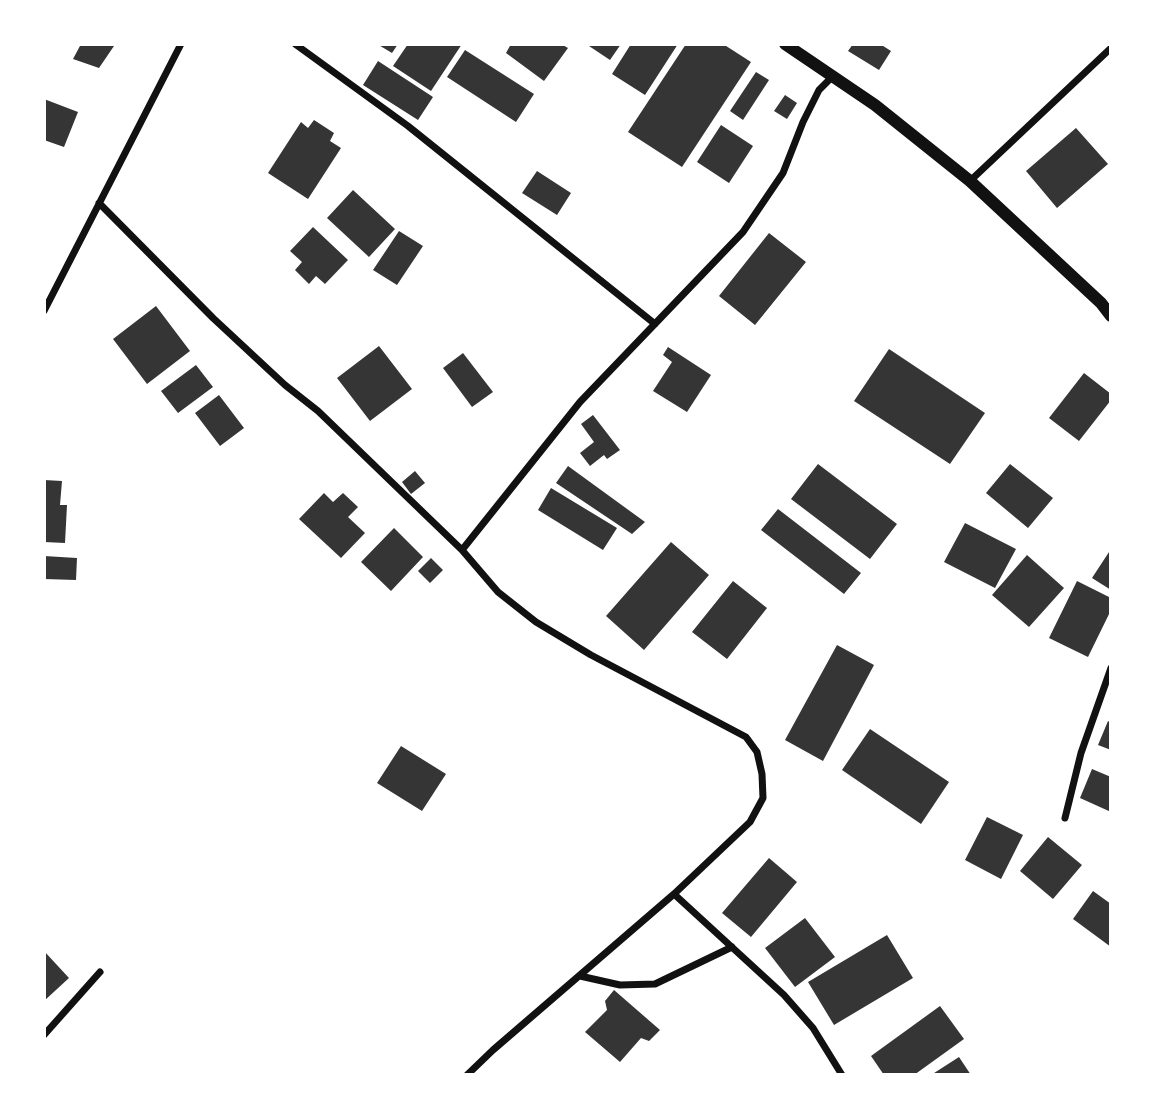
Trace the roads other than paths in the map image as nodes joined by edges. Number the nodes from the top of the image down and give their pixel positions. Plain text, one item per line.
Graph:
1 (181, 44) edge
2 (295, 44) edge
3 (785, 44) edge
4 (1111, 48) edge
5 (834, 75) junction
6 (970, 181) junction
7 (99, 203) junction
8 (44, 311) edge
9 (1111, 316) edge
10 (655, 324) junction
11 (461, 550) junction
12 (1111, 668) edge
13 (1109, 680) edge
14 (1065, 818) dead end
15 (674, 894) junction
16 (732, 947) junction
17 (100, 972) dead end
18 (580, 976) junction
19 (44, 1035) edge
20 (467, 1075) edge
21 (842, 1075) edge

1 - 7 street
2 - 10 street
3 - 5 street
4 - 6 street
5 - 6 street
5 - 10 street
6 - 9 street
7 - 8 street
7 - 11 street
10 - 11 street
11 - 15 street
12 - 13 street
13 - 14 street
15 - 16 street
15 - 18 street
16 - 18 street
16 - 21 street
17 - 19 street
18 - 20 street

